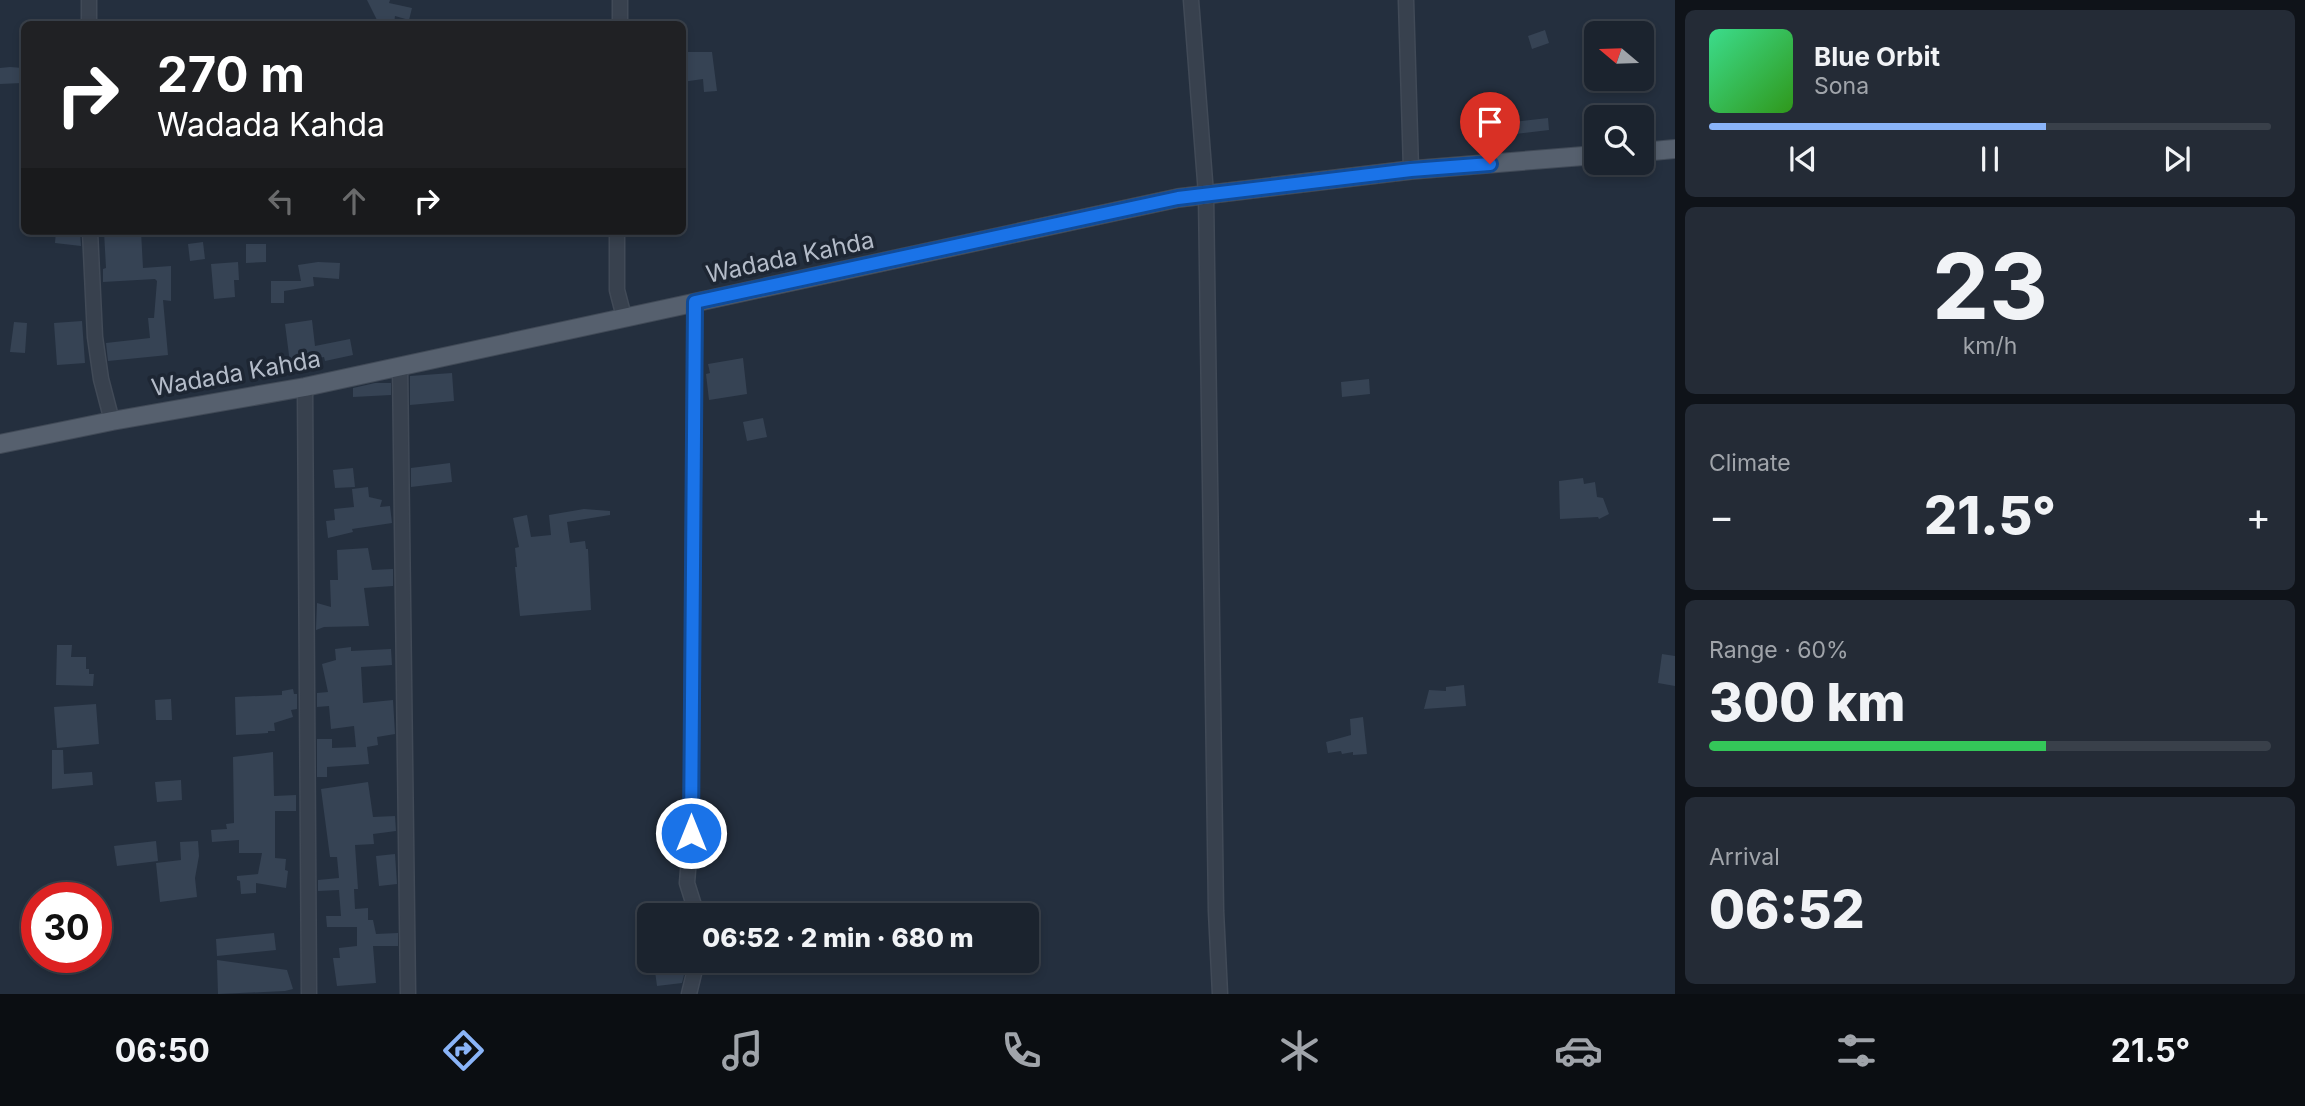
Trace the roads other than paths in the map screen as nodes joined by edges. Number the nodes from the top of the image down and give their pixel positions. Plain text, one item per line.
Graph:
1 (89, 0) edge
2 (620, 0) edge
3 (1192, 0) edge
4 (1406, 0) edge
5 (89, 21) edge
6 (620, 21) edge
7 (1675, 149) edge
8 (1654, 151) edge
9 (1584, 156) edge
10 (1411, 170) junction
11 (1206, 194) junction
12 (89, 235) edge
13 (617, 235) edge
14 (695, 302) junction
15 (624, 317) junction
16 (400, 366) junction
17 (305, 387) junction
18 (112, 421) junction
19 (0, 444) edge
20 (693, 903) edge
21 (694, 973) edge
22 (309, 994) edge
23 (408, 994) edge
24 (689, 994) edge
25 (1220, 994) edge

1 - 5 street
2 - 6 street
3 - 11 street
4 - 10 street
7 - 8 main road
9 - 10 main road, Wadada Kahda
10 - 11 main road, Wadada Kahda
11 - 14 main road, Wadada Kahda
11 - 25 street
12 - 18 street
13 - 15 street
14 - 15 main road, Wadada Kahda
14 - 20 street
15 - 16 main road, Wadada Kahda
16 - 17 main road, Wadada Kahda
16 - 23 street
17 - 18 main road, Wadada Kahda
17 - 22 street
18 - 19 main road, Wadada Kahda
21 - 24 street

